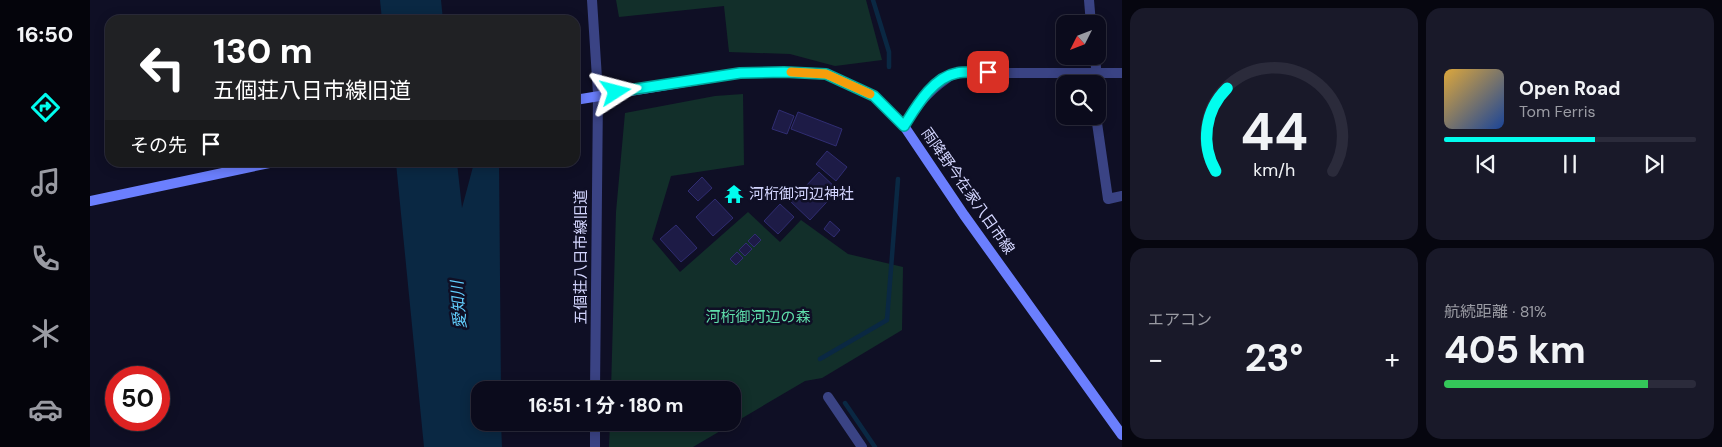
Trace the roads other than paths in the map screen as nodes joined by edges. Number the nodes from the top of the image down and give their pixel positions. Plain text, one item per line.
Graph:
1 (592, 0) edge
2 (1089, 0) edge
3 (1090, 15) edge
4 (1096, 65) edge
5 (1122, 72) edge
6 (1097, 74) junction
7 (598, 94) junction
8 (580, 98) edge
9 (1097, 125) edge
10 (904, 126) junction
11 (250, 167) edge
12 (1122, 196) edge
13 (90, 201) edge
14 (595, 381) edge
15 (828, 397) dead end
16 (595, 431) edge
17 (1122, 435) edge
18 (595, 447) edge
19 (862, 447) edge

1 - 7 street, 五個荘八日市線旧道
2 - 3 street
4 - 6 street
5 - 6 street
6 - 10 street
7 - 8 main road, 雨降野今在家八日市線
7 - 10 main road, 雨降野今在家八日市線
7 - 14 street, 五個荘八日市線旧道
9 - 12 street
10 - 17 main road, 雨降野今在家八日市線
11 - 13 main road
15 - 19 street
16 - 18 street

